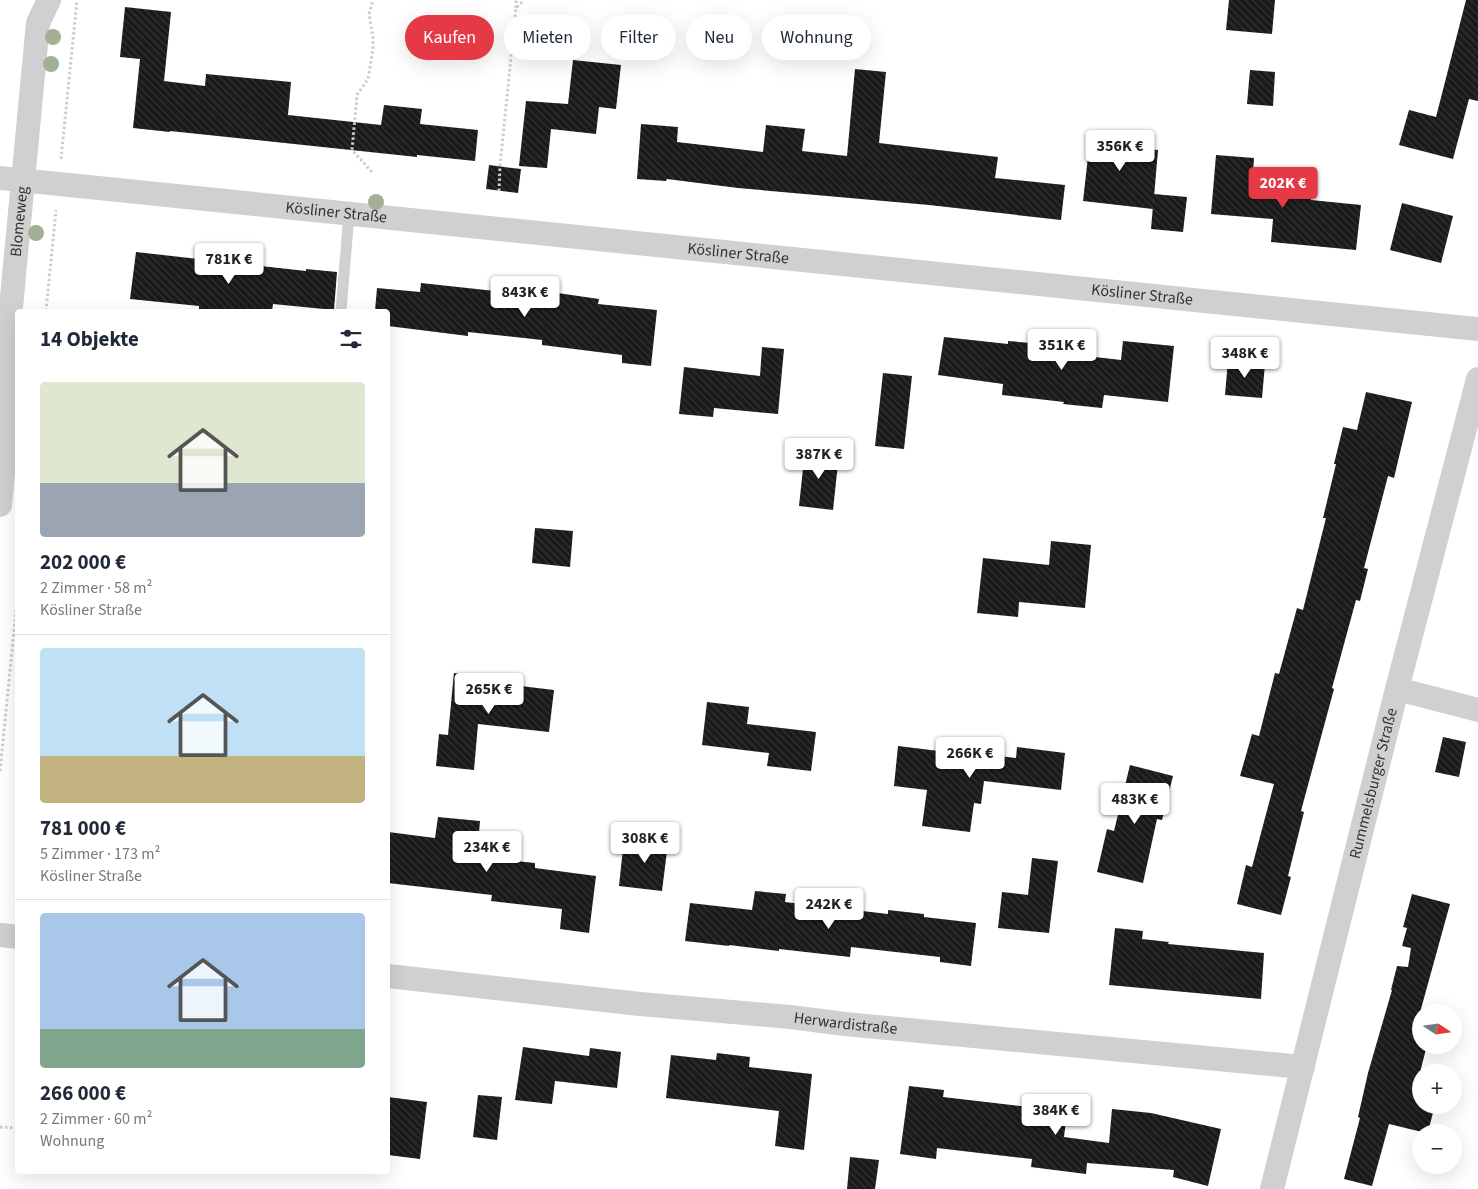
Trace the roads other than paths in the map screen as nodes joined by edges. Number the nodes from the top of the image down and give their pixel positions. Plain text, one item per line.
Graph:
1 (50, 0) edge
2 (11, 180) edge
3 (349, 214) junction
4 (341, 309) edge
5 (1478, 329) edge
6 (1478, 379) edge
7 (0, 504) edge
8 (1397, 689) junction
9 (1478, 710) edge
10 (0, 935) edge
11 (15, 937) edge
12 (390, 976) edge
13 (1303, 1067) junction
14 (1272, 1189) edge

1 - 2 street, Blomeweg
2 - 3 street, Kösliner Straße
2 - 7 street, Blomeweg
3 - 4 lane
3 - 5 street, Kösliner Straße
6 - 8 street, Rummelsburger Straße
8 - 9 street
8 - 13 street, Rummelsburger Straße
10 - 11 street
12 - 13 street, Herwardistraße
13 - 14 street, Rummelsburger Straße

